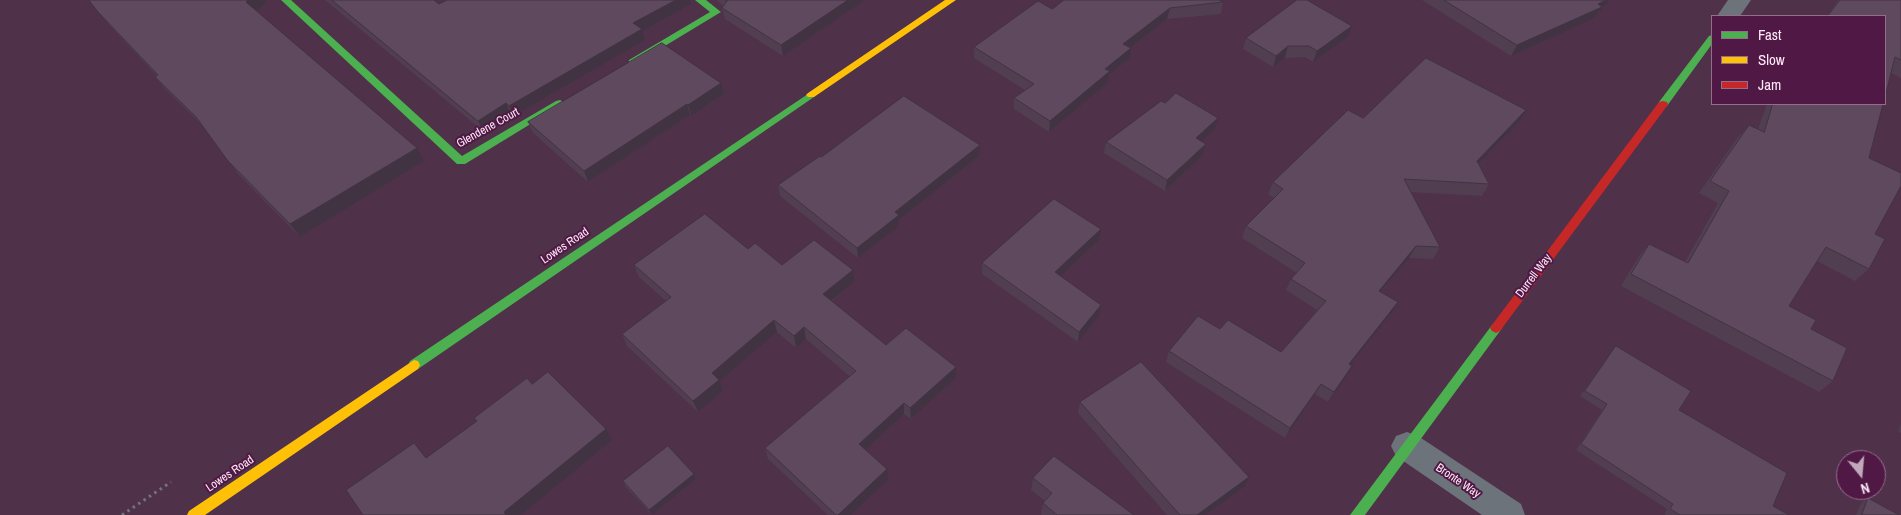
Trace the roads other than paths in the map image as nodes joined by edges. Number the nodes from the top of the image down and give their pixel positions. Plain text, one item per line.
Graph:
1 (286, 0) edge
2 (700, 0) edge
3 (951, 0) edge
4 (1740, 0) edge
5 (1729, 15) edge
6 (1711, 39) edge
7 (623, 67) edge
8 (572, 97) edge
9 (1407, 446) junction
10 (194, 515) edge
11 (1357, 515) edge
12 (1510, 515) edge

1 - 8 street, Glendene Court
2 - 7 street
3 - 10 street, Lowes Road
4 - 5 street
6 - 9 street, Durrell Way
9 - 11 street, Durrell Way
9 - 12 street, Bronte Way

